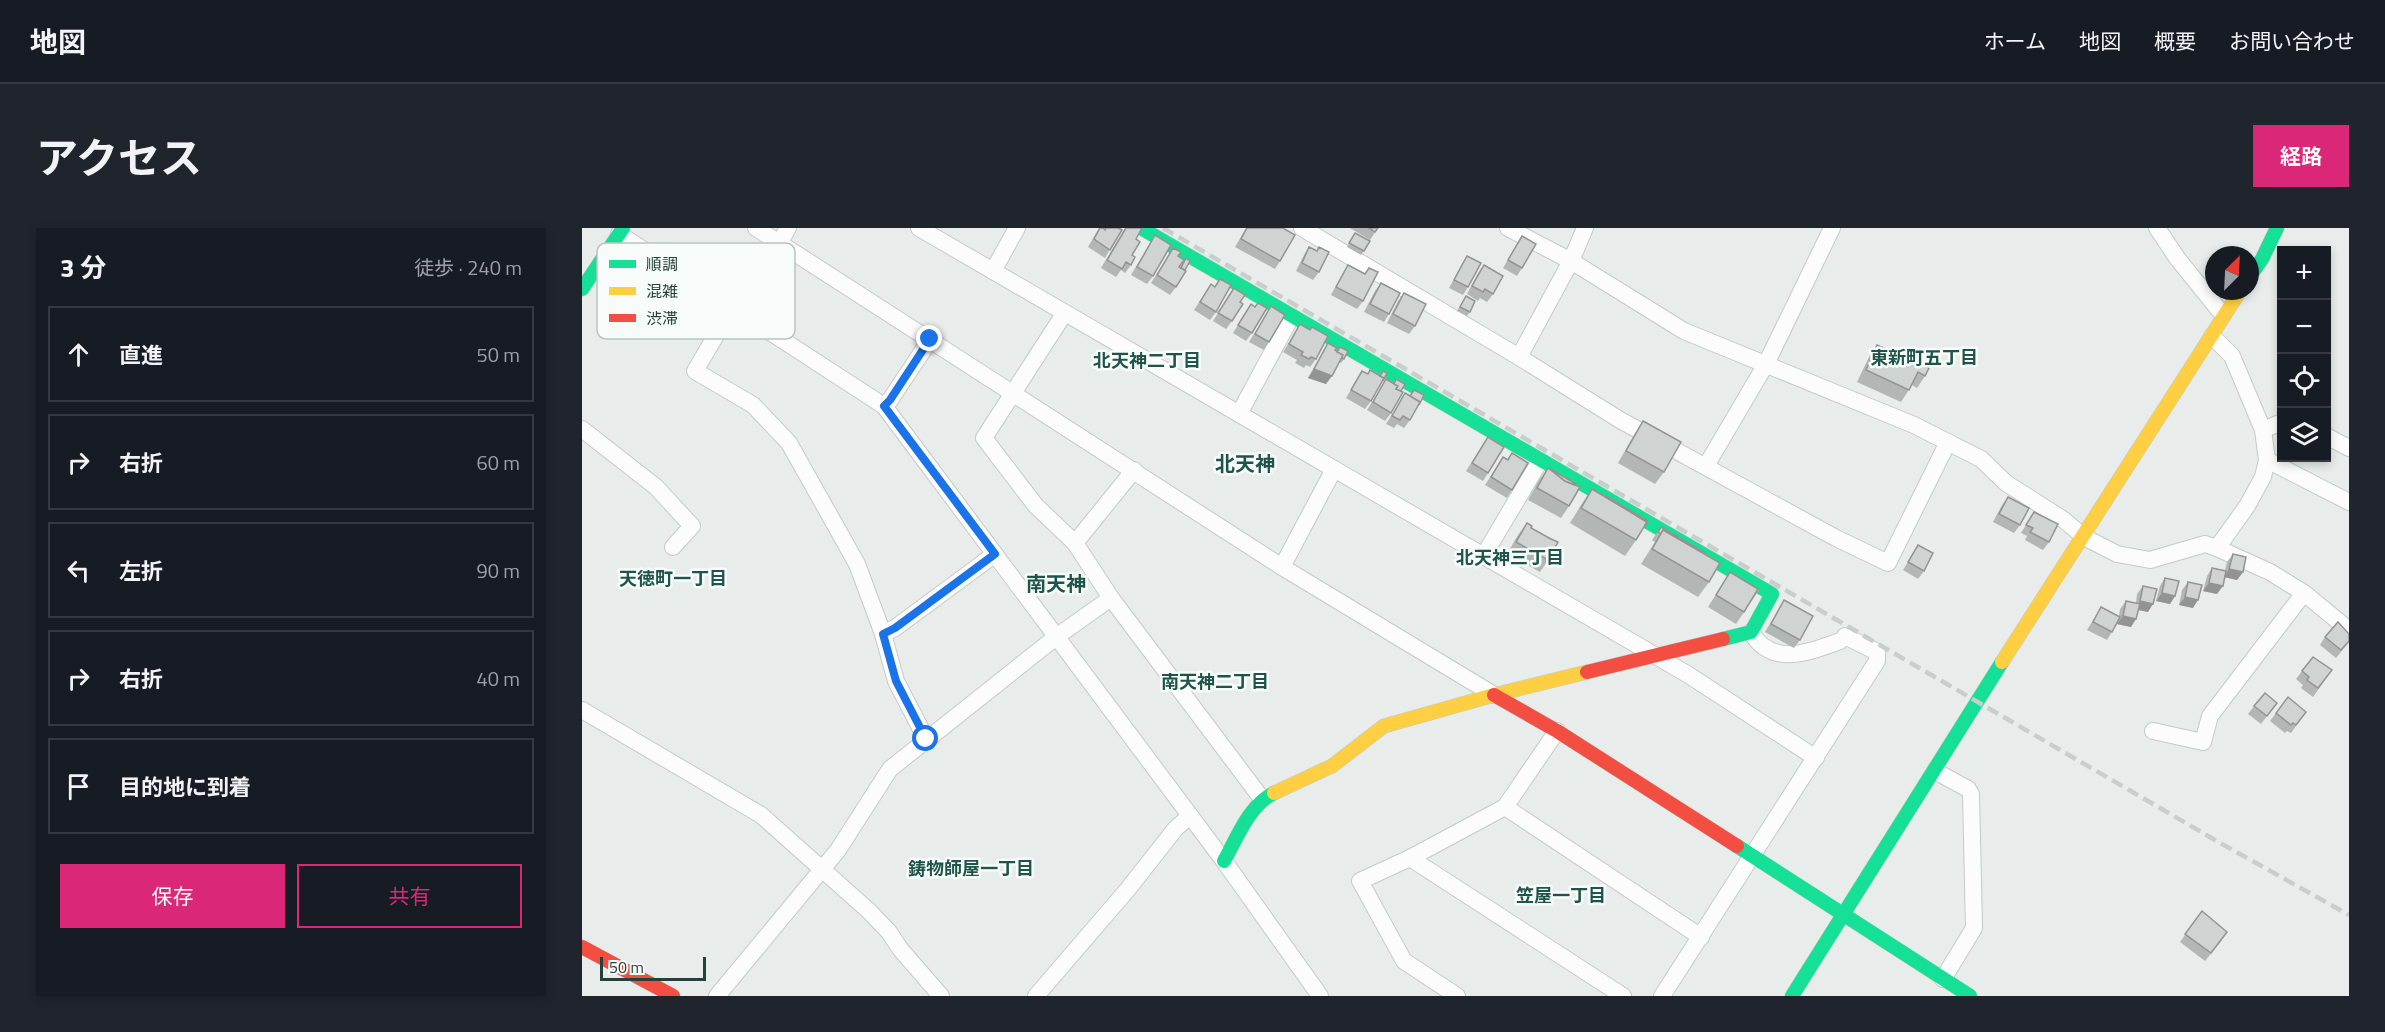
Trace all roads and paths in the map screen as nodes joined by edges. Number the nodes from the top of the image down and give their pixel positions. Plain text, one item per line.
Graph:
1 (756, 228) edge
2 (919, 228) edge
3 (1017, 228) edge
4 (1141, 228) edge
5 (1302, 228) edge
6 (1508, 228) edge
7 (1585, 228) edge
8 (1832, 228) edge
9 (2157, 228) edge
10 (2277, 228) edge
11 (621, 231) edge
12 (784, 235) edge
13 (638, 243) edge
14 (1571, 261) junction
15 (2259, 263) edge
16 (597, 267) edge
17 (993, 271) junction
18 (582, 289) edge
19 (2234, 300) edge
20 (1064, 314) junction
21 (2223, 315) junction
22 (1292, 317) junction
23 (2211, 336) junction
24 (714, 339) edge
25 (780, 339) edge
26 (930, 339) junction
27 (1519, 357) junction
28 (1766, 364) junction
29 (1015, 393) junction
30 (884, 406) junction
31 (1239, 414) junction
32 (2277, 424) edge
33 (582, 429) edge
34 (2263, 430) junction
35 (2331, 439) edge
36 (1948, 442) junction
37 (2349, 448) edge
38 (2267, 460) junction
39 (1540, 461) junction
40 (1706, 466) junction
41 (1334, 469) junction
42 (1134, 470) junction
43 (2349, 502) edge
44 (2084, 537) junction
45 (1075, 543) junction
46 (674, 547) dead end
47 (2217, 548) junction
48 (995, 554) junction
49 (1484, 555) junction
50 (1282, 567) junction
51 (2304, 593) junction
52 (1111, 598) junction
53 (2349, 630) edge
54 (1750, 632) junction
55 (883, 634) junction
56 (1056, 637) junction
57 (1654, 656) junction
58 (1494, 695) junction
59 (582, 710) edge
60 (1557, 731) junction
61 (2153, 731) dead end
62 (926, 739) junction
63 (1816, 758) junction
64 (1935, 771) junction
65 (1262, 799) junction
66 (1505, 807) junction
67 (1190, 816) junction
68 (1752, 856) junction
69 (1410, 858) junction
70 (1224, 861) junction
71 (820, 869) junction
72 (1844, 916) junction
73 (1701, 936) junction
74 (582, 947) edge
75 (1943, 979) junction
76 (673, 996) edge
77 (717, 996) edge
78 (941, 996) edge
79 (1036, 996) edge
80 (1320, 996) edge
81 (1457, 996) edge
82 (1623, 996) edge
83 (1662, 996) edge
84 (1792, 996) edge
85 (1970, 996) edge

1 - 12 street
2 - 17 street
3 - 17 street
4 - 22 street
5 - 27 street
6 - 14 street
7 - 14 street
8 - 28 street
9 - 21 street
10 - 15 street
11 - 13 street
12 - 26 street
14 - 27 street
14 - 28 street
16 - 18 street
17 - 20 street
19 - 21 street
20 - 29 street
20 - 31 street
21 - 23 street
22 - 31 street
22 - 39 street
23 - 34 street
23 - 44 street
24 - 55 street
25 - 30 street
26 - 29 street
26 - 30 street
27 - 40 street
28 - 36 street
28 - 40 street
29 - 42 street
29 - 45 street
30 - 48 street
31 - 41 street
32 - 34 street
33 - 46 street
34 - 38 street
35 - 37 street
36 - 40 street
36 - 44 street
38 - 43 street
38 - 47 street
39 - 49 street
39 - 54 street
41 - 49 street
41 - 50 street
42 - 45 street
42 - 50 street
44 - 47 street
44 - 64 street
45 - 52 street
47 - 51 street
48 - 55 street
48 - 56 street
49 - 57 street
50 - 58 street
51 - 53 street
51 - 61 street
52 - 56 street
52 - 65 street
54 - 57 street
54 - 63 street
55 - 62 street
56 - 62 street
56 - 67 street
57 - 58 street
57 - 63 street
58 - 60 street
58 - 65 street
59 - 71 street
60 - 66 street
60 - 68 street
62 - 71 street
63 - 68 street
64 - 72 street
64 - 75 street
65 - 70 street
66 - 69 street
66 - 73 street
67 - 70 street
67 - 79 street
68 - 72 street
68 - 73 street
69 - 81 street
69 - 82 street
70 - 80 street
71 - 77 street
71 - 78 street
72 - 75 street
72 - 84 street
73 - 83 street
74 - 76 street
75 - 85 street

